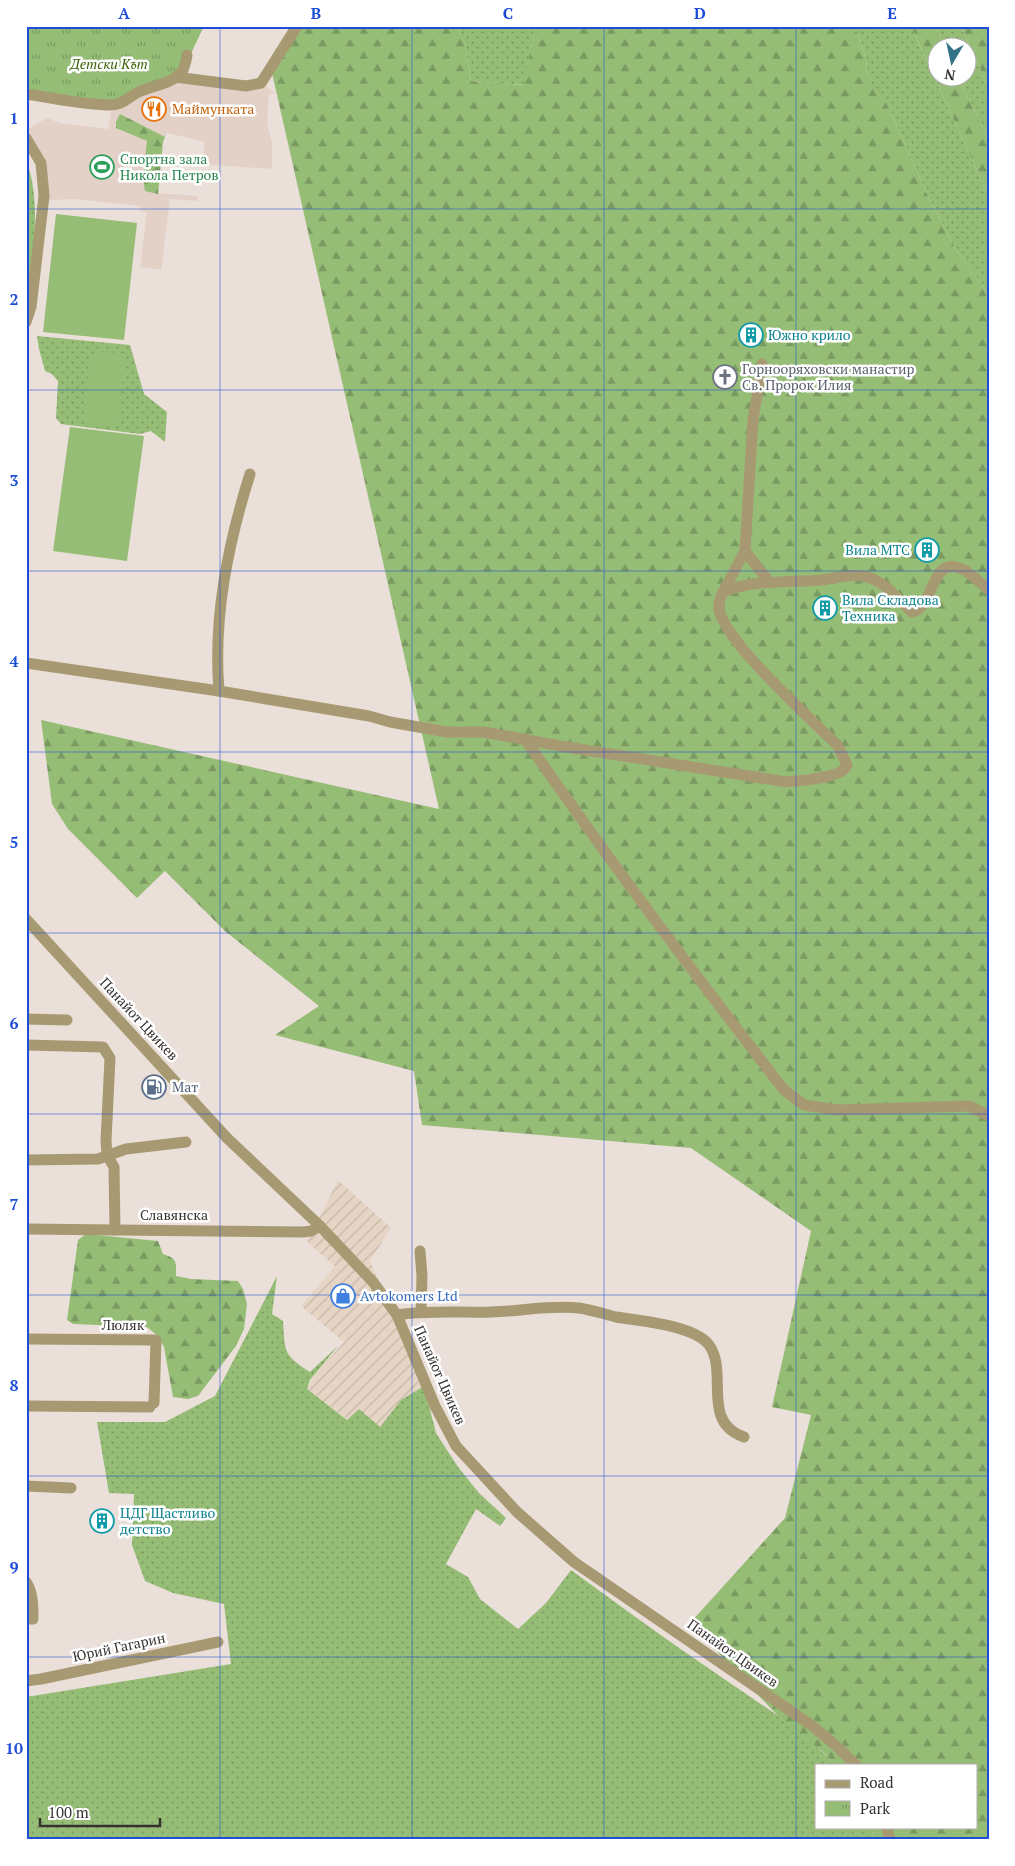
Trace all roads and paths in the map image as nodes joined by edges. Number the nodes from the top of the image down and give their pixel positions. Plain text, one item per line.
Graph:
1 (297, 26) edge
2 (187, 55) dead end
3 (175, 77) junction
4 (26, 94) edge
5 (26, 138) edge
6 (26, 322) edge
7 (762, 364) dead end
8 (250, 474) dead end
9 (746, 551) junction
10 (770, 583) junction
11 (989, 590) edge
12 (723, 592) junction
13 (26, 663) edge
14 (219, 691) junction
15 (525, 740) junction
16 (26, 919) edge
17 (26, 1019) edge
18 (67, 1020) dead end
19 (26, 1045) edge
20 (989, 1116) edge
21 (186, 1142) dead end
22 (107, 1155) junction
23 (26, 1160) edge
24 (320, 1226) junction
25 (26, 1229) edge
26 (115, 1230) junction
27 (420, 1251) dead end
28 (421, 1312) junction
29 (397, 1315) junction
30 (26, 1339) edge
31 (26, 1406) edge
32 (744, 1437) dead end
33 (26, 1486) edge
34 (71, 1488) dead end
35 (26, 1582) edge
36 (26, 1619) edge
37 (218, 1642) dead end
38 (26, 1681) edge
39 (855, 1764) edge

1 - 3 street
2 - 3 street
3 - 4 street
5 - 6 street
7 - 9 street
8 - 14 street
9 - 10 street
9 - 12 street
10 - 11 street
10 - 12 street
12 - 15 street
13 - 14 street
14 - 15 street
15 - 20 street
16 - 24 street, Панайот Цвикев
17 - 18 street
19 - 22 street
21 - 22 street
22 - 23 street
22 - 26 street
24 - 26 street, Славянска
24 - 29 street, Панайот Цвикев
25 - 26 street, Славянска
27 - 28 street
28 - 29 street
28 - 32 street
29 - 39 street, Панайот Цвикев
30 - 31 street, Люляк
33 - 34 street
35 - 36 street
37 - 38 street, Юрий Гагарин

